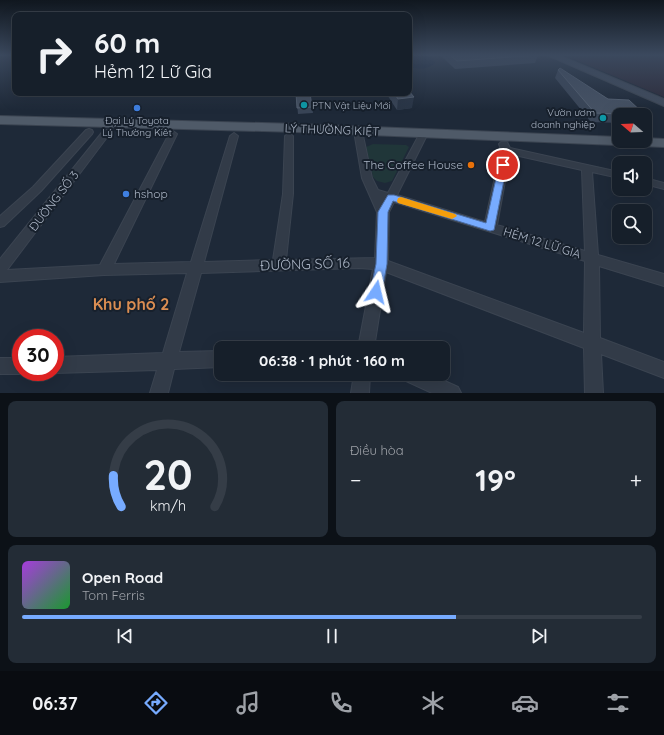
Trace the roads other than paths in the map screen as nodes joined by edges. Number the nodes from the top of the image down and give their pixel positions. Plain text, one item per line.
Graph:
1 (593, 73) edge
2 (664, 104) edge
3 (0, 120) edge
4 (0, 130) edge
5 (89, 132) junction
6 (107, 132) junction
7 (173, 134) junction
8 (358, 135) junction
9 (234, 136) junction
10 (289, 136) junction
11 (422, 137) junction
12 (664, 143) edge
13 (505, 147) junction
14 (664, 149) edge
15 (587, 168) junction
16 (612, 173) edge
17 (652, 183) edge
18 (664, 186) edge
19 (373, 192) junction
20 (391, 197) junction
21 (383, 212) junction
22 (0, 223) edge
23 (490, 228) junction
24 (592, 258) junction
25 (381, 264) junction
26 (279, 265) junction
27 (195, 267) junction
28 (0, 269) edge
29 (104, 270) junction
30 (0, 276) edge
31 (664, 280) edge
32 (367, 341) edge
33 (592, 343) junction
34 (214, 359) edge
35 (168, 361) junction
36 (64, 365) edge
37 (0, 366) edge
38 (12, 366) edge
39 (664, 370) edge
40 (361, 381) edge
41 (425, 381) edge
42 (159, 393) edge
43 (360, 393) edge
44 (452, 393) edge
45 (594, 393) edge

1 - 2 main road
3 - 8 main road, LÝ THƯỜNG KIỆT
4 - 5 main road, LÝ THƯỜNG KIỆT
5 - 6 main road, LÝ THƯỜNG KIỆT
5 - 22 street
6 - 7 main road, LÝ THƯỜNG KIỆT
6 - 28 street, ĐƯỜNG SỐ 3
7 - 9 main road, LÝ THƯỜNG KIỆT
7 - 29 street
8 - 10 main road, LÝ THƯỜNG KIỆT
8 - 11 main road, LÝ THƯỜNG KIỆT
8 - 19 street
9 - 10 main road, LÝ THƯỜNG KIỆT
9 - 27 street
10 - 26 street
11 - 12 main road, LÝ THƯỜNG KIỆT
11 - 13 main road, LÝ THƯỜNG KIỆT
11 - 20 street
13 - 14 main road, LÝ THƯỜNG KIỆT
13 - 15 street
13 - 23 street
15 - 16 street
15 - 24 street
17 - 18 street
19 - 20 street, HẺM 12 LỮ GIA
19 - 21 street
20 - 21 street
20 - 23 street, HẺM 12 LỮ GIA
21 - 25 street
23 - 24 street, HẺM 12 LỮ GIA
24 - 31 street, HẺM 12 LỮ GIA
24 - 33 street
25 - 26 street, ĐƯỜNG SỐ 16
25 - 32 street
25 - 33 street, ĐƯỜNG SỐ 16
26 - 27 street, ĐƯỜNG SỐ 16
27 - 29 street, ĐƯỜNG SỐ 16
27 - 35 street
29 - 30 street, ĐƯỜNG SỐ 16
33 - 39 street, ĐƯỜNG SỐ 16
33 - 45 street
34 - 35 street
35 - 36 street
35 - 42 street
37 - 38 street
40 - 43 street
41 - 44 street

